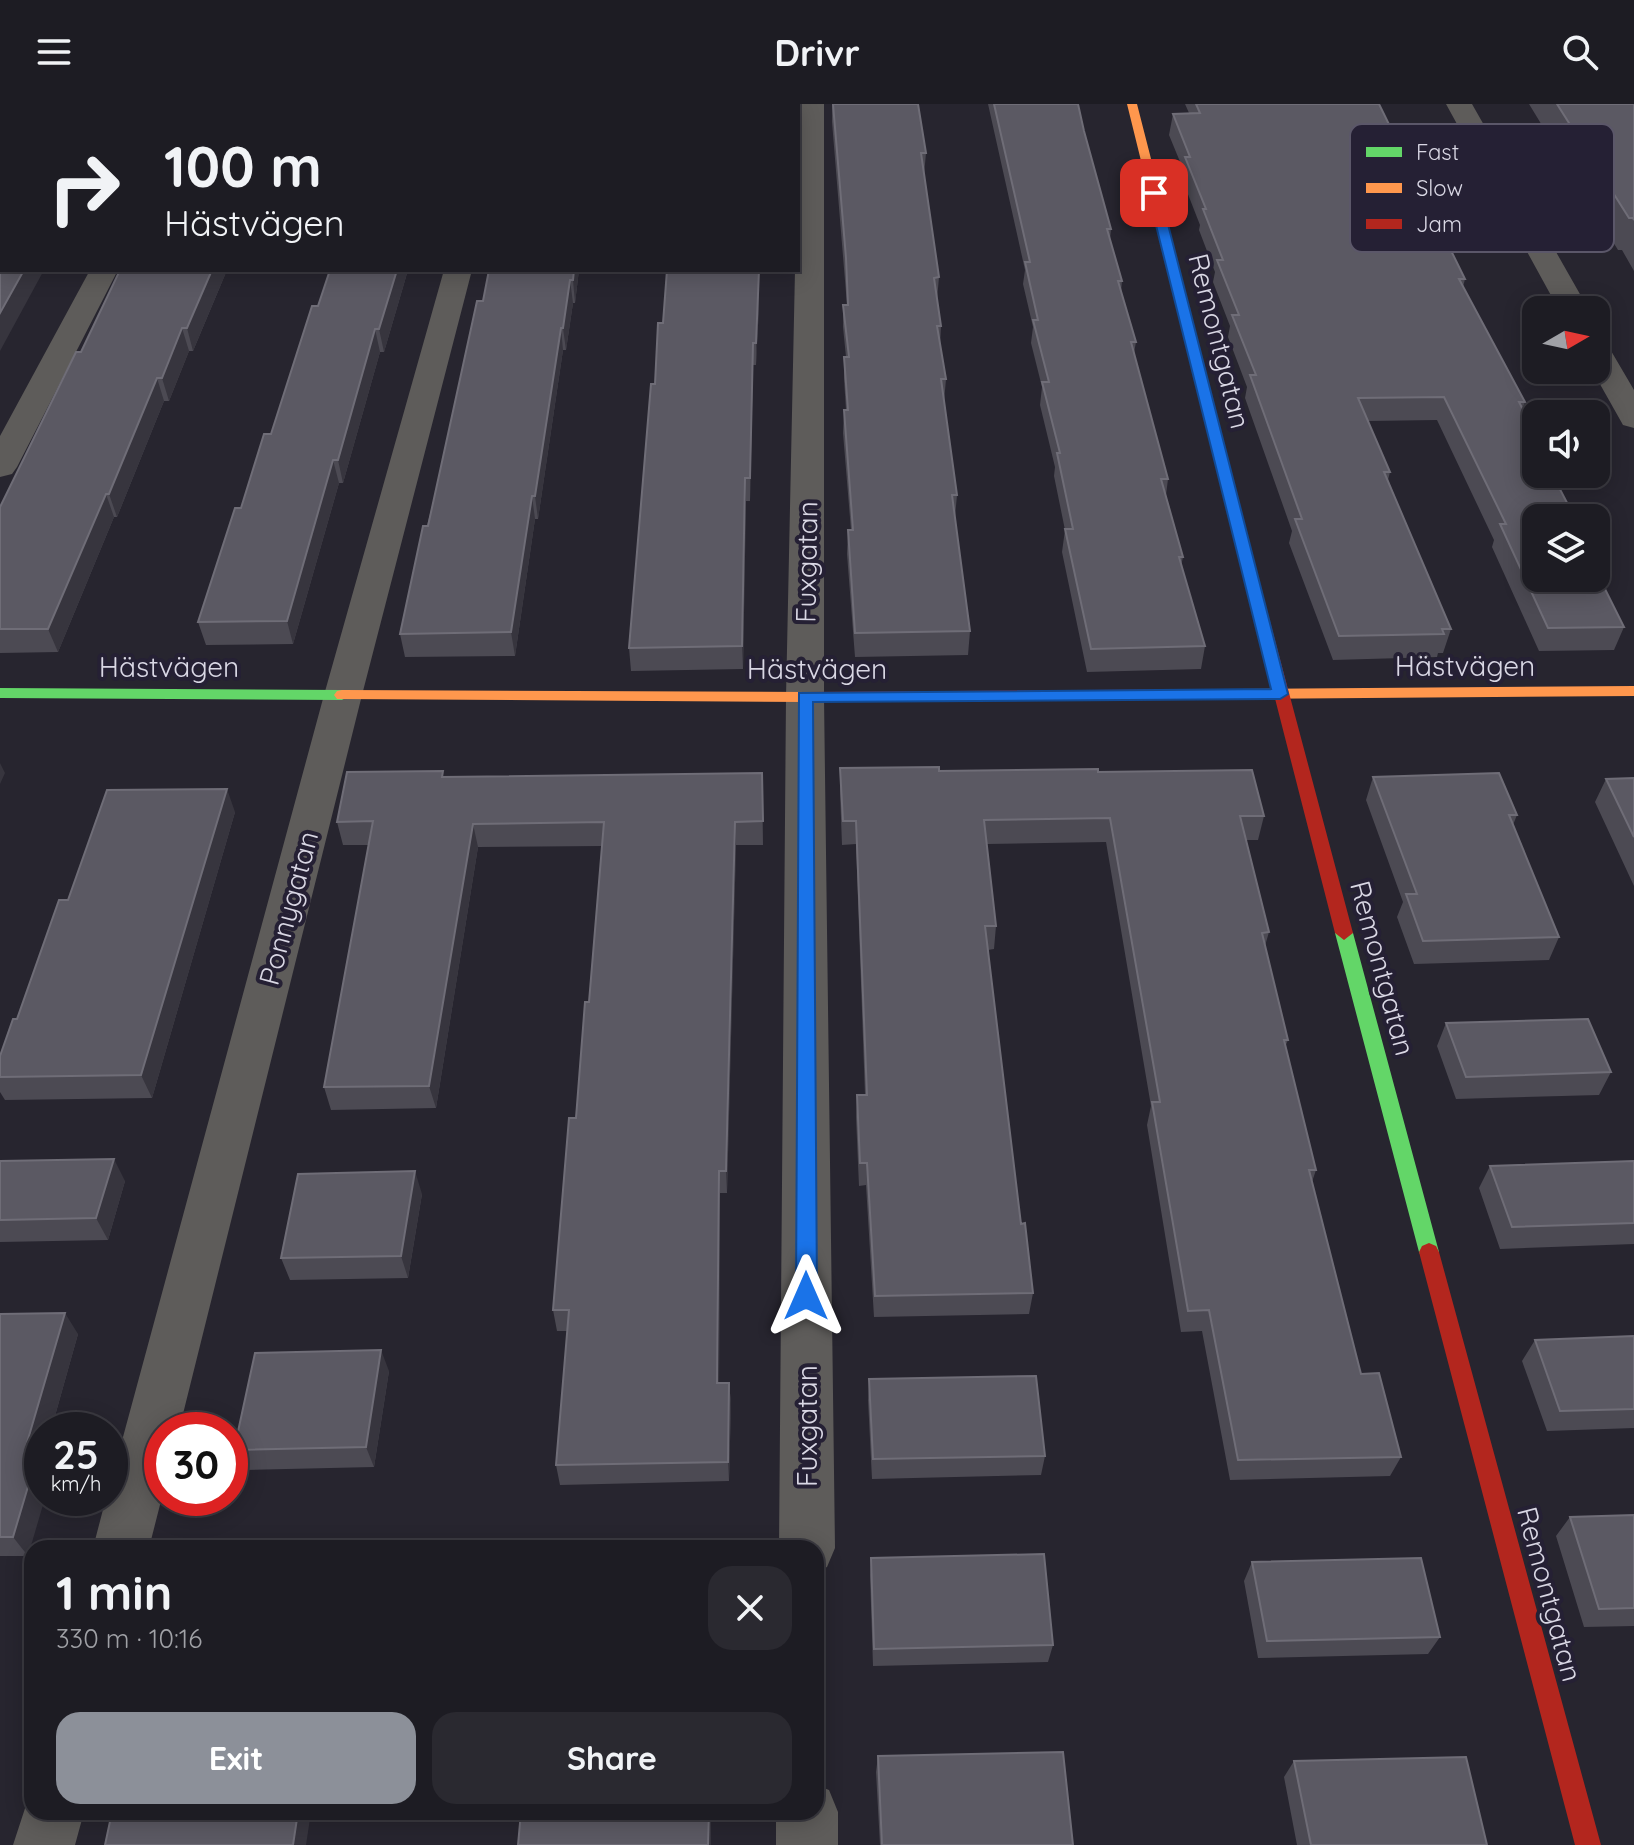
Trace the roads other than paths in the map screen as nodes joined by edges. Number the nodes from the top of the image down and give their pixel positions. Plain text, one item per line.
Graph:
1 (811, 104) edge
2 (1132, 104) edge
3 (1459, 104) edge
4 (1470, 124) edge
5 (1542, 252) edge
6 (103, 272) edge
7 (457, 272) edge
8 (1566, 296) edge
9 (1610, 375) edge
10 (1634, 418) edge
11 (0, 467) edge
12 (1634, 691) edge
13 (0, 693) edge
14 (1280, 694) junction
15 (343, 695) junction
16 (805, 697) junction
17 (123, 1540) edge
18 (807, 1540) edge
19 (51, 1820) edge
20 (807, 1820) edge
21 (44, 1845) edge
22 (807, 1845) edge
23 (1588, 1845) edge

1 - 16 street, Fuxgatan
2 - 14 street, Remontgatan
3 - 4 street
5 - 8 street
6 - 11 street
7 - 15 street, Ponnygatan
9 - 10 street
12 - 14 street, Hästvägen
13 - 15 street, Hästvägen
14 - 16 street, Hästvägen
14 - 23 street, Remontgatan
15 - 16 street, Hästvägen
15 - 17 street, Ponnygatan
16 - 18 street, Fuxgatan
19 - 21 street
20 - 22 street

